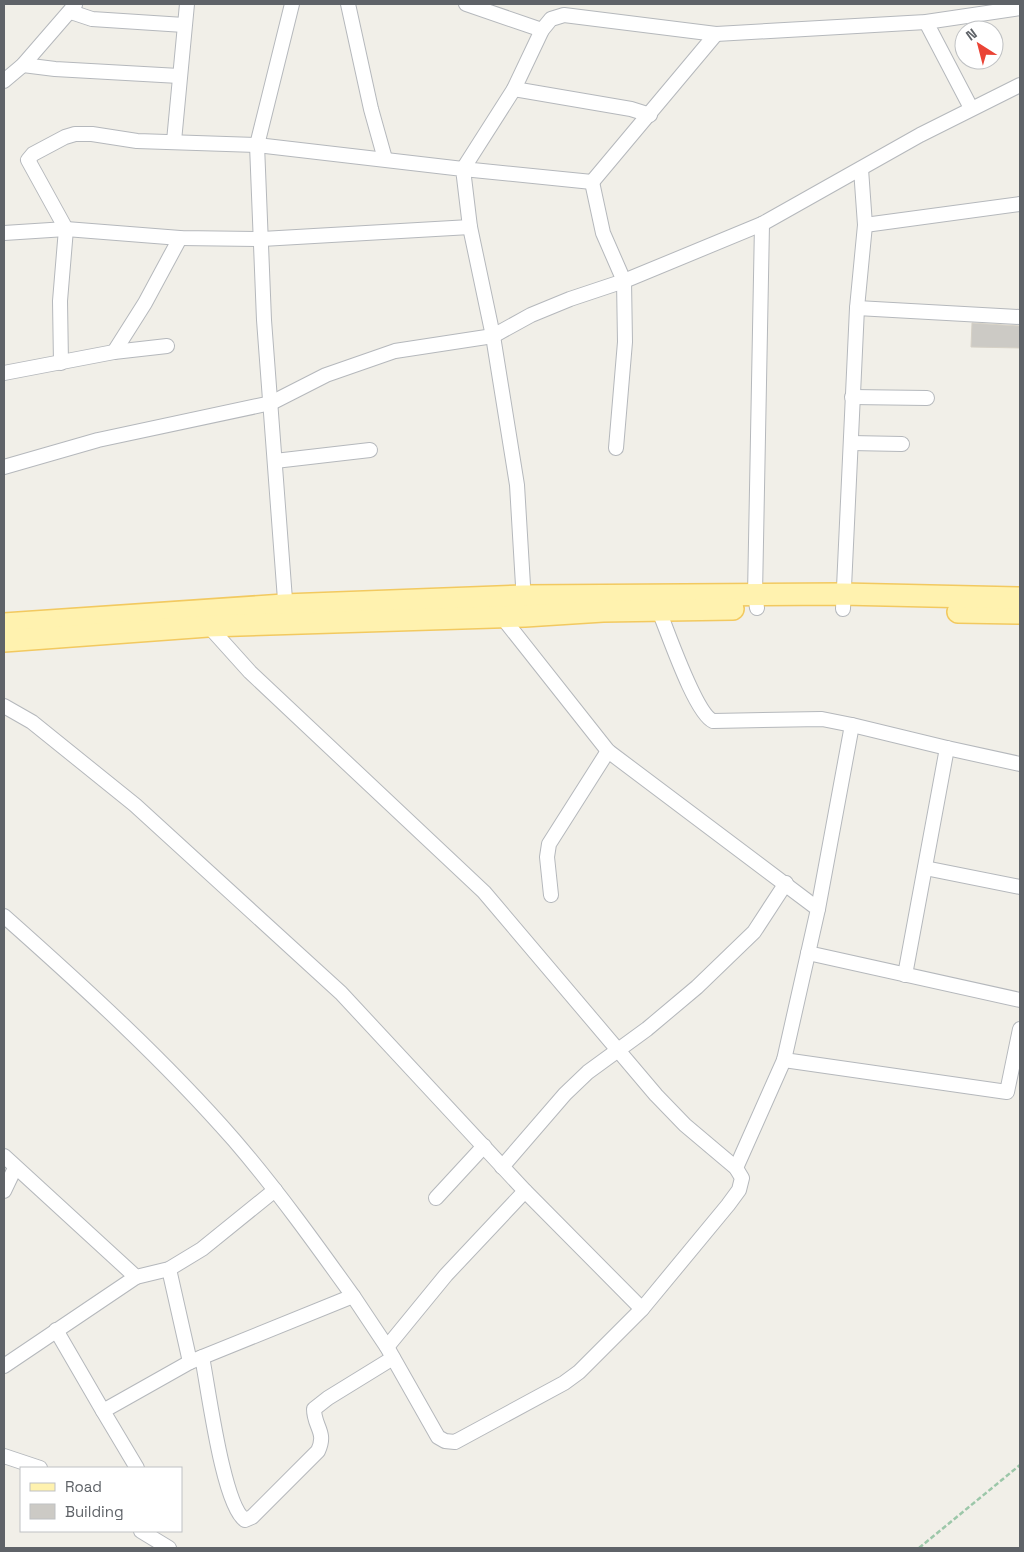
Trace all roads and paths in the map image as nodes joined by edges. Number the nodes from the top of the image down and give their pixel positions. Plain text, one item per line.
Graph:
1 (187, 4) edge
2 (292, 4) edge
3 (348, 4) edge
4 (466, 4) edge
5 (73, 8) edge
6 (1020, 8) edge
7 (926, 22) junction
8 (184, 25) junction
9 (542, 30) junction
10 (716, 34) junction
11 (23, 65) junction
12 (179, 76) junction
13 (4, 81) edge
14 (1020, 86) edge
15 (514, 89) junction
16 (971, 108) junction
17 (650, 115) junction
18 (174, 141) junction
19 (257, 145) junction
20 (385, 159) junction
21 (861, 168) junction
22 (463, 169) junction
23 (592, 182) junction
24 (1020, 204) edge
25 (762, 224) junction
26 (865, 225) junction
27 (470, 228) junction
28 (66, 230) junction
29 (4, 233) edge
30 (180, 238) junction
31 (262, 239) junction
32 (624, 282) junction
33 (857, 308) junction
34 (1020, 317) edge
35 (493, 336) junction
36 (167, 346) dead end
37 (114, 352) junction
38 (61, 363) junction
39 (4, 373) edge
40 (852, 397) junction
41 (927, 398) dead end
42 (271, 402) junction
43 (851, 443) junction
44 (902, 444) dead end
45 (616, 448) dead end
46 (370, 450) dead end
47 (275, 460) junction
48 (4, 467) edge
49 (1020, 598) edge
50 (756, 601) junction
51 (843, 602) junction
52 (659, 603) junction
53 (524, 606) junction
54 (500, 607) junction
55 (286, 614) junction
56 (1020, 614) edge
57 (203, 618) junction
58 (4, 624) edge
59 (4, 641) edge
60 (4, 706) edge
61 (852, 724) junction
62 (947, 748) junction
63 (608, 751) junction
64 (1020, 764) edge
65 (925, 868) junction
66 (786, 883) junction
67 (1020, 887) edge
68 (551, 895) dead end
69 (818, 909) junction
70 (4, 916) edge
71 (808, 953) junction
72 (905, 975) junction
73 (1020, 1000) edge
74 (1020, 1030) edge
75 (618, 1050) junction
76 (784, 1060) junction
77 (1014, 1093) edge
78 (484, 1146) junction
79 (4, 1156) edge
80 (502, 1167) junction
81 (15, 1168) junction
82 (736, 1168) junction
83 (275, 1190) junction
84 (4, 1192) edge
85 (526, 1192) junction
86 (436, 1198) dead end
87 (169, 1269) junction
88 (136, 1277) junction
89 (353, 1296) junction
90 (642, 1309) junction
91 (56, 1330) junction
92 (390, 1353) junction
93 (196, 1359) junction
94 (4, 1366) edge
95 (103, 1411) junction
96 (4, 1456) edge
97 (1020, 1465) edge
98 (37, 1467) edge
99 (136, 1467) edge
100 (143, 1532) edge
101 (168, 1548) edge
102 (918, 1548) edge

1 - 8 street
2 - 19 street
3 - 20 street
4 - 9 street
5 - 8 street
5 - 11 street
6 - 7 street
7 - 10 street
7 - 16 street
8 - 12 street
9 - 10 street
9 - 15 street
10 - 17 street
11 - 12 street
11 - 13 street
12 - 18 street
14 - 16 street
15 - 17 street
15 - 22 street
16 - 21 street
17 - 23 street
18 - 19 street
18 - 28 street
19 - 20 street
19 - 31 street
20 - 22 street
21 - 25 street
21 - 26 street
22 - 23 street
22 - 27 street
23 - 32 street
24 - 26 street
25 - 32 street
25 - 50 street
26 - 33 street
27 - 31 street
27 - 35 street
28 - 29 street
28 - 30 street
28 - 38 street
30 - 31 street
30 - 37 street
31 - 42 street
32 - 35 street
32 - 45 street
33 - 34 street
33 - 40 street
35 - 42 street
35 - 53 street
36 - 37 street
37 - 38 street
38 - 39 street
40 - 41 street
40 - 43 street
42 - 47 street
42 - 48 street
43 - 44 street
43 - 51 street
46 - 47 street
47 - 55 street
49 - 51 main road
50 - 51 main road
50 - 52 main road
51 - 56 main road
52 - 53 main road
52 - 61 street
53 - 54 main road
54 - 55 main road
54 - 63 street
55 - 57 main road
57 - 58 main road
57 - 59 main road
57 - 75 street
60 - 78 street
61 - 62 street
61 - 69 street
62 - 64 street
62 - 65 street
63 - 66 street
63 - 68 street
65 - 67 street
65 - 72 street
66 - 69 street
66 - 75 street
69 - 71 street
70 - 83 street
71 - 72 street
71 - 76 street
72 - 73 street
74 - 77 street
75 - 80 street
75 - 82 street
76 - 77 street
76 - 82 street
78 - 80 street
78 - 86 street
79 - 81 street
80 - 85 street
81 - 84 street
81 - 88 street
82 - 90 street
83 - 87 street
83 - 89 street
85 - 90 street
85 - 92 street
87 - 88 street
87 - 93 street
88 - 91 street
89 - 92 street
89 - 93 street
90 - 92 street
91 - 94 street
91 - 95 street
92 - 93 street
93 - 95 street
95 - 99 street
96 - 98 street
97 - 102 path
100 - 101 street

